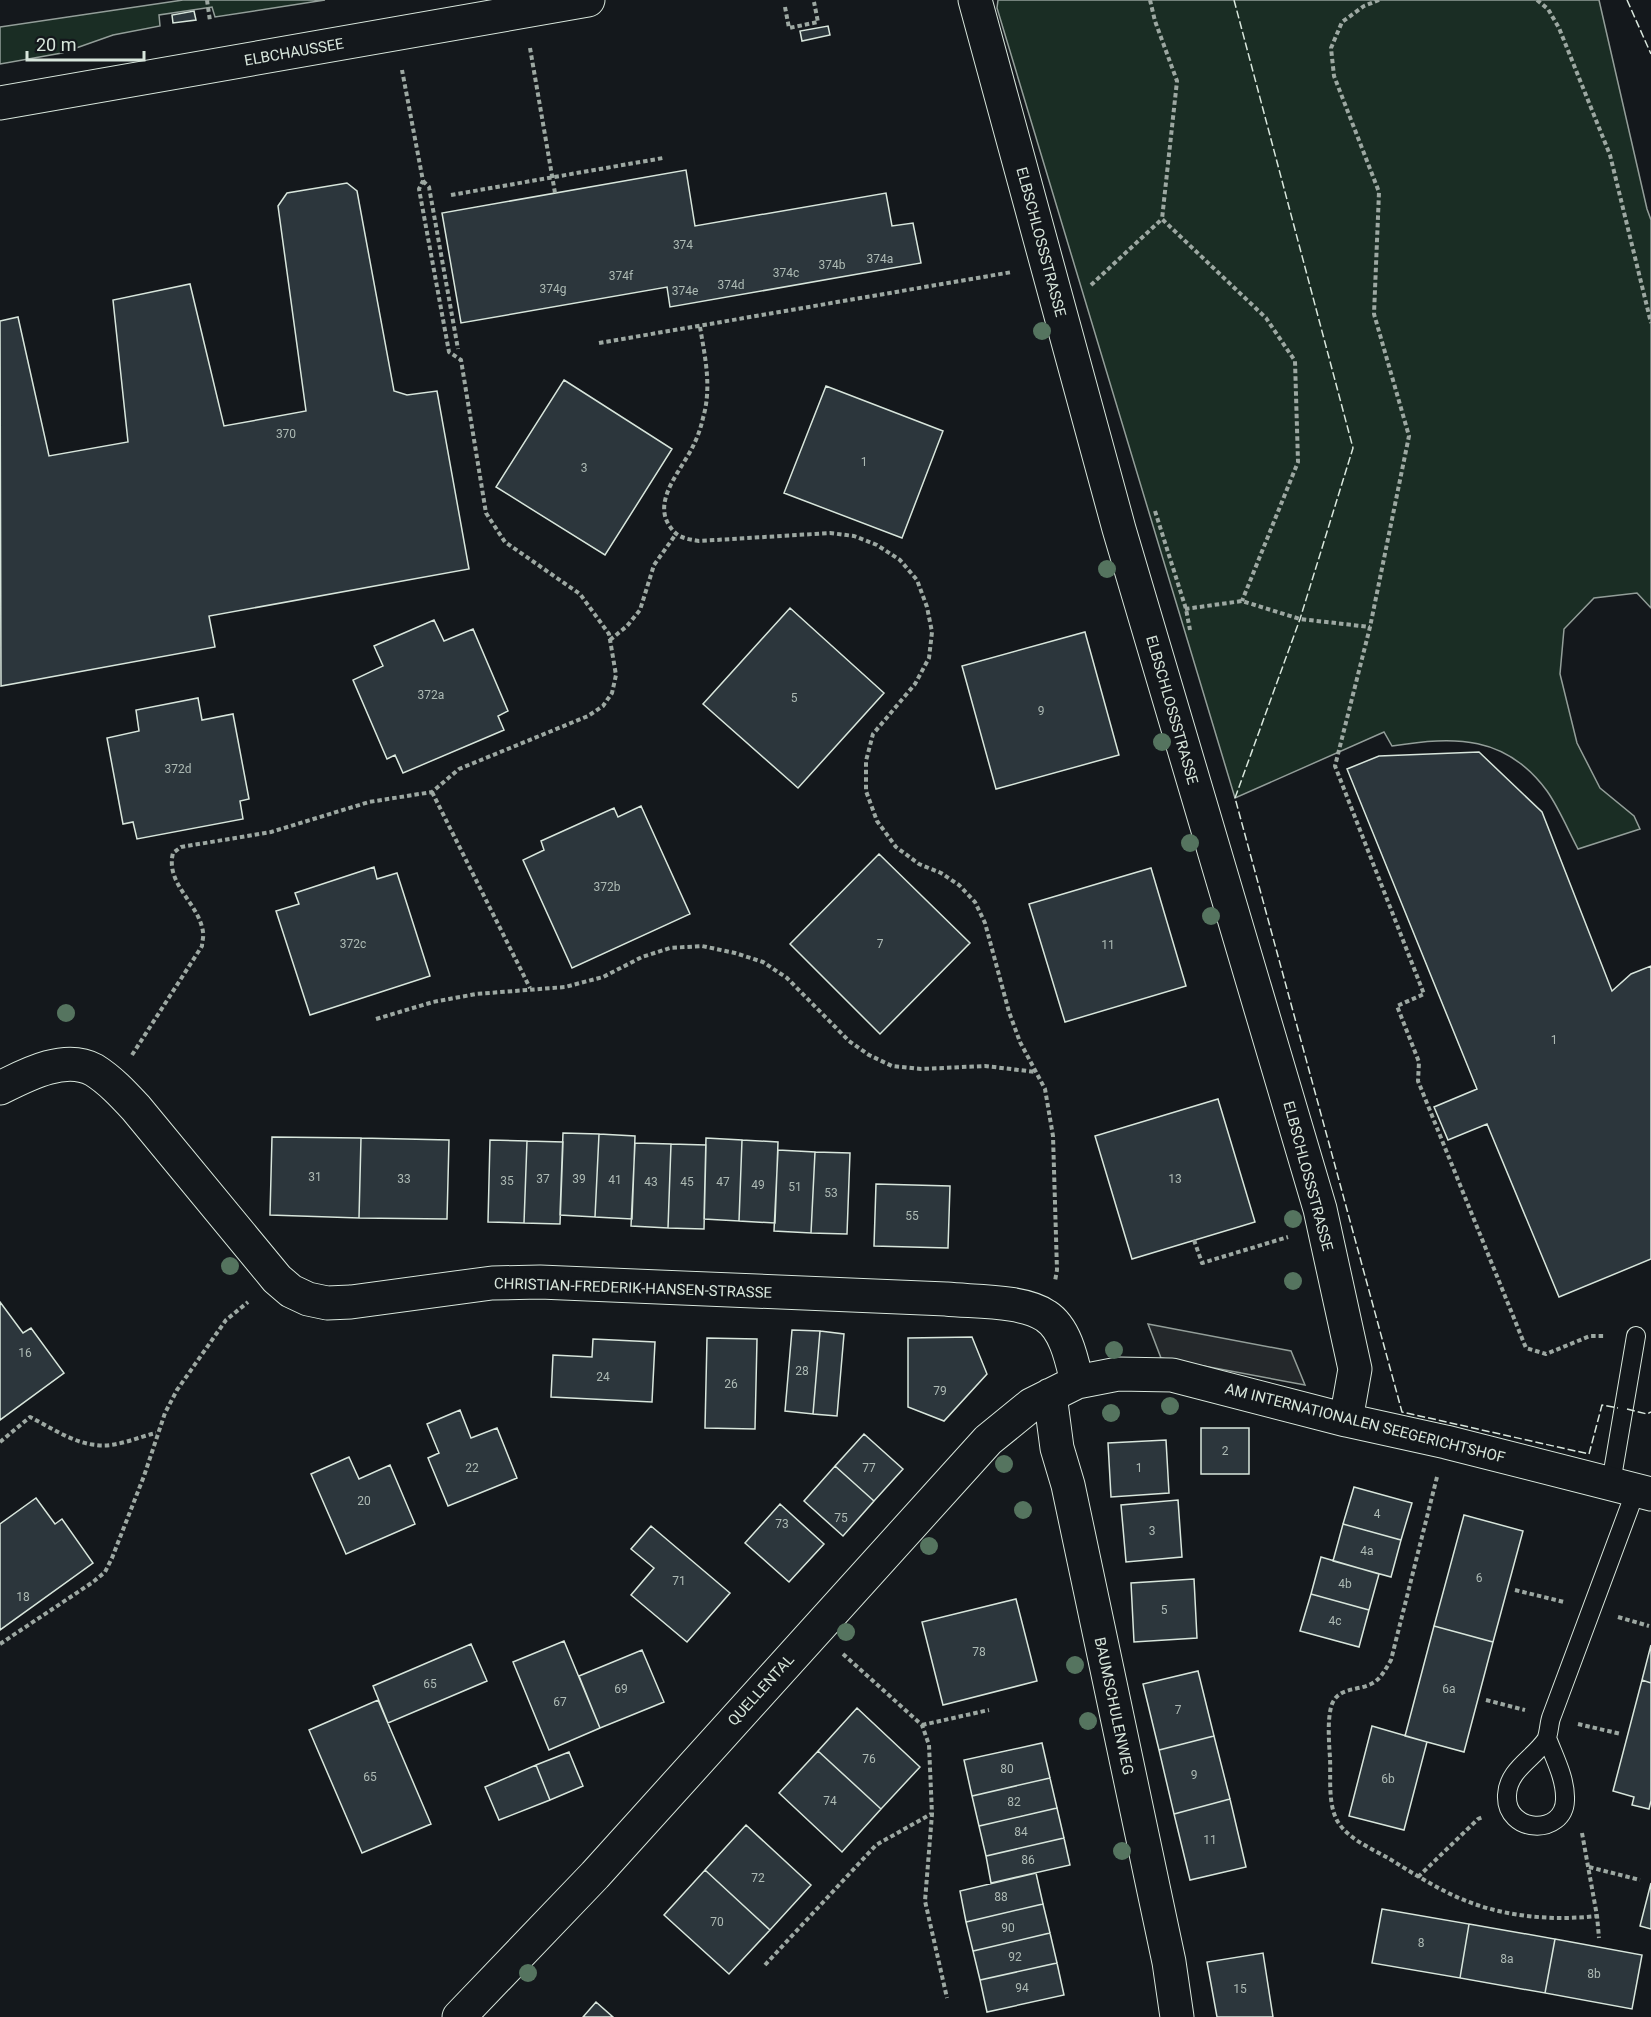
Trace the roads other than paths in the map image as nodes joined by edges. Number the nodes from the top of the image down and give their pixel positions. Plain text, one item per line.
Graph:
1 (588, 0) edge
2 (975, 0) edge
3 (0, 103) edge
4 (0, 1088) edge
5 (1636, 1336) road end
6 (1063, 1388) junction
7 (1346, 1420) junction
8 (1633, 1489) edge
9 (1547, 1738) junction
10 (459, 2017) edge
11 (1177, 2017) edge

1 - 3 street, ELBCHAUSSEE
2 - 7 street, ELBSCHLOSSSTRASSE
4 - 6 street, CHRISTIAN-FREDERIK-HANSEN-STRASSE
5 - 8 lane
6 - 7 street, AM INTERNATIONALEN SEEGERICHTSHOF
6 - 10 street, QUELLENTAL
6 - 11 street, BAUMSCHULENWEG
7 - 8 street, AM INTERNATIONALEN SEEGERICHTSHOF
8 - 9 lane
9 - 9 lane

